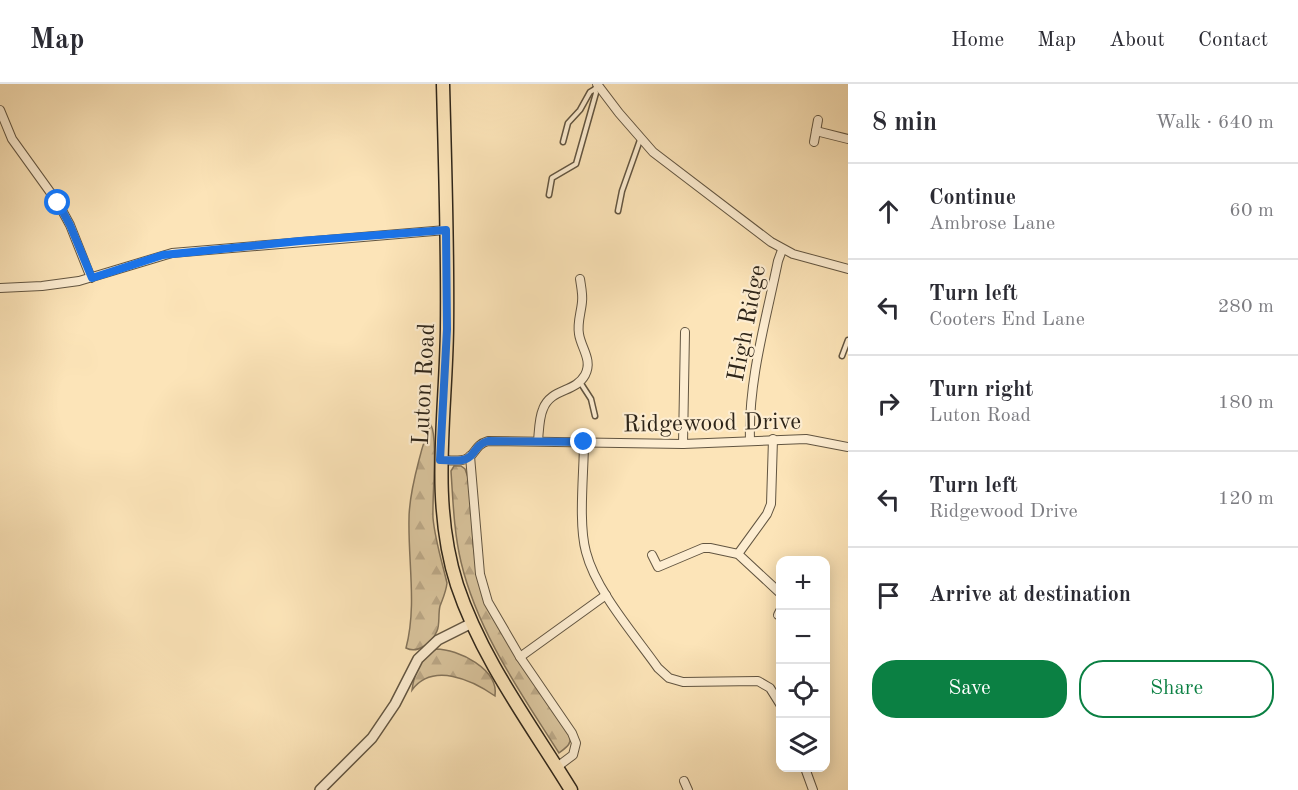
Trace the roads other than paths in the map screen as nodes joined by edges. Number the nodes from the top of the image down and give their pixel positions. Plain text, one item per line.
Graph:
1 (443, 84) edge
2 (597, 86) edge
3 (0, 110) edge
4 (818, 120) dead end
5 (816, 131) junction
6 (640, 139) junction
7 (848, 139) edge
8 (563, 142) dead end
9 (814, 142) dead end
10 (549, 195) dead end
11 (618, 211) dead end
12 (446, 230) junction
13 (782, 250) junction
14 (848, 269) edge
15 (92, 278) junction
16 (580, 279) dead end
17 (0, 288) edge
18 (685, 332) dead end
19 (848, 340) edge
20 (842, 356) dead end
21 (580, 382) junction
22 (595, 416) dead end
23 (773, 439) junction
24 (538, 441) junction
25 (750, 441) junction
26 (584, 442) junction
27 (683, 444) junction
28 (848, 447) edge
29 (470, 456) junction
30 (440, 460) junction
31 (738, 554) junction
32 (652, 555) dead end
33 (776, 588) edge
34 (606, 595) junction
35 (472, 623) junction
36 (520, 657) junction
37 (776, 696) edge
38 (557, 766) junction
39 (806, 772) edge
40 (684, 781) dead end
41 (320, 790) edge
42 (571, 790) edge
43 (688, 790) edge
44 (813, 790) edge

1 - 12 main road, Luton Road
2 - 6 street
2 - 8 lane
2 - 10 lane
3 - 15 street
4 - 5 street
5 - 7 street
5 - 9 street
6 - 11 lane
6 - 13 street
12 - 15 street
12 - 30 main road, Luton Road
13 - 14 street
13 - 25 street, High Ridge
15 - 17 street
16 - 21 street
18 - 27 street
19 - 20 lane
21 - 22 lane
21 - 24 street
23 - 25 street, Ridgewood Drive
23 - 28 street, Ridgewood Drive
23 - 31 street
24 - 26 street, Ridgewood Drive
24 - 29 street, Ridgewood Drive
25 - 27 street, Ridgewood Drive
26 - 27 street, Ridgewood Drive
26 - 34 street
29 - 30 street, Ridgewood Drive
29 - 36 street
30 - 35 main road, Luton Road
31 - 32 street
31 - 33 street
34 - 36 street
34 - 37 street
35 - 38 main road, Luton Road
35 - 41 street
36 - 38 street
38 - 42 main road, Luton Road
39 - 44 street
40 - 43 street

